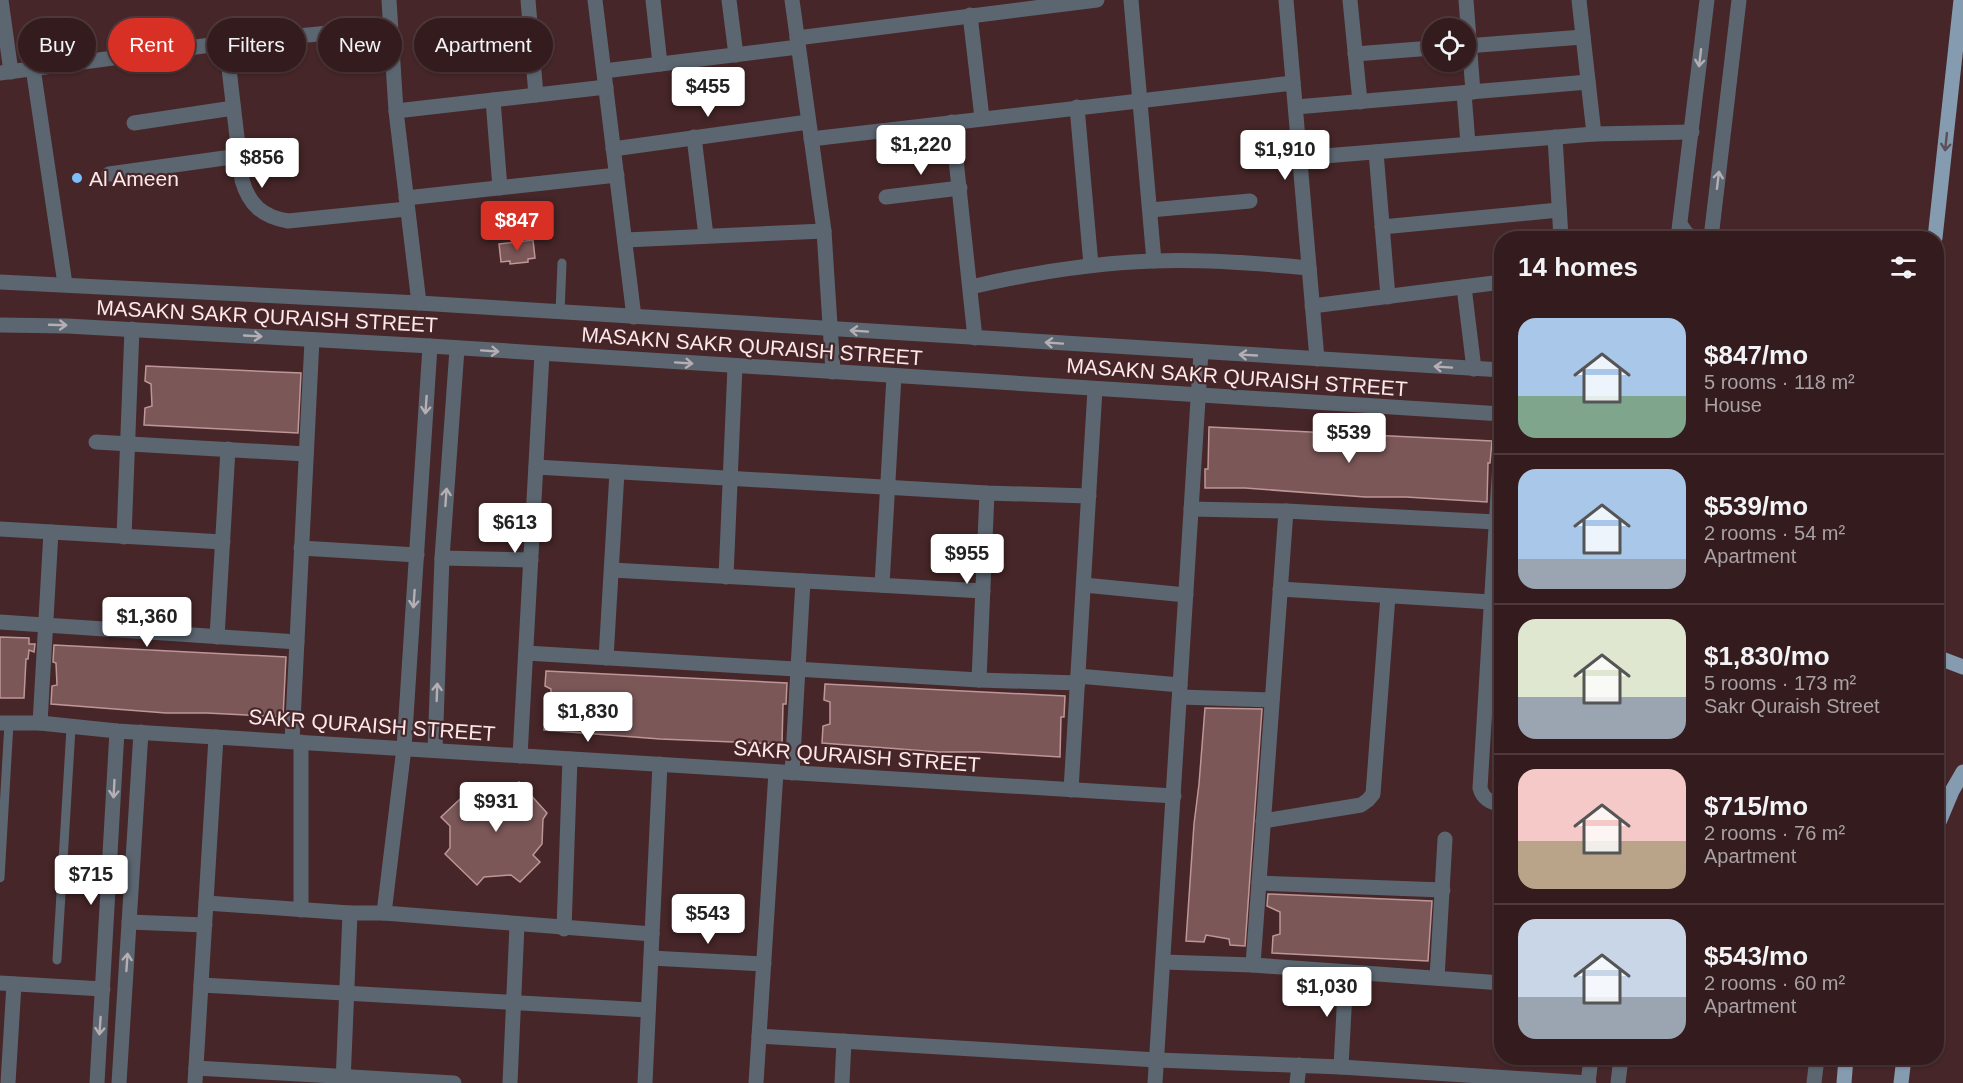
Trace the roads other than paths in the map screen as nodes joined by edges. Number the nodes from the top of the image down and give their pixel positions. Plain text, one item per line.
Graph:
1 (1, 0) edge
2 (389, 0) edge
3 (528, 0) edge
4 (595, 0) edge
5 (653, 0) edge
6 (729, 0) edge
7 (792, 0) edge
8 (1096, 0) edge
9 (1131, 0) edge
10 (1286, 0) edge
11 (1350, 0) edge
12 (1466, 0) edge
13 (1579, 0) edge
14 (1707, 0) edge
15 (1739, 0) edge
16 (1961, 0) edge
17 (999, 5) edge
18 (970, 15) junction
19 (390, 18) edge
20 (1467, 18) edge
21 (1583, 37) junction
22 (797, 42) junction
23 (207, 45) edge
24 (1476, 45) edge
25 (1422, 49) edge
26 (1355, 54) junction
27 (736, 55) junction
28 (96, 60) edge
29 (660, 64) junction
30 (5, 72) edge
31 (34, 72) edge
32 (229, 72) edge
33 (393, 72) edge
34 (1468, 72) edge
35 (1963, 75) edge
36 (605, 79) junction
37 (1588, 82) junction
38 (1293, 83) junction
39 (1468, 92) junction
40 (536, 95) junction
41 (1951, 99) junction
42 (493, 100) junction
43 (1140, 100) junction
44 (1360, 102) junction
45 (1077, 107) junction
46 (1296, 107) junction
47 (233, 108) junction
48 (396, 111) junction
49 (982, 118) junction
50 (808, 122) junction
51 (952, 122) junction
52 (134, 123) dead end
53 (1692, 132) junction
54 (1594, 134) junction
55 (694, 137) junction
56 (1554, 137) junction
57 (811, 139) junction
58 (1468, 144) junction
59 (614, 149) junction
60 (1376, 152) junction
61 (239, 156) junction
62 (1300, 158) junction
63 (109, 174) dead end
64 (617, 175) junction
65 (501, 188) junction
66 (960, 188) junction
67 (886, 197) dead end
68 (1250, 201) dead end
69 (407, 203) junction
70 (1150, 210) junction
71 (1559, 210) junction
72 (1382, 227) junction
73 (824, 231) junction
74 (1560, 231) edge
75 (1679, 231) edge
76 (1711, 231) edge
77 (1936, 231) edge
78 (706, 236) junction
79 (625, 240) junction
80 (1154, 261) junction
81 (562, 263) dead end
82 (1091, 265) junction
83 (1309, 268) junction
84 (0, 282) edge
85 (1494, 283) edge
86 (65, 284) junction
87 (970, 287) junction
88 (1464, 287) junction
89 (1388, 297) junction
90 (418, 303) junction
91 (1312, 306) junction
92 (560, 312) junction
93 (634, 317) junction
94 (0, 325) edge
95 (132, 329) junction
96 (831, 329) junction
97 (975, 338) junction
98 (312, 340) junction
99 (430, 346) junction
100 (457, 349) junction
101 (1201, 352) junction
102 (542, 354) junction
103 (1317, 359) junction
104 (735, 366) junction
105 (1474, 369) junction
106 (1494, 370) edge
107 (833, 372) junction
108 (894, 376) junction
109 (1095, 389) junction
110 (1198, 395) junction
111 (1494, 414) edge
112 (96, 442) dead end
113 (127, 443) junction
114 (228, 449) junction
115 (306, 454) junction
116 (536, 467) junction
117 (617, 472) junction
118 (730, 478) junction
119 (887, 487) junction
120 (987, 493) junction
121 (1089, 496) junction
122 (1191, 510) junction
123 (1286, 511) junction
124 (1494, 522) edge
125 (0, 529) edge
126 (51, 532) junction
127 (124, 537) junction
128 (223, 542) junction
129 (301, 548) junction
130 (1494, 554) edge
131 (417, 555) junction
132 (442, 558) junction
133 (531, 560) junction
134 (612, 570) junction
135 (726, 577) junction
136 (803, 581) junction
137 (882, 585) junction
138 (1083, 585) junction
139 (1280, 589) junction
140 (983, 591) junction
141 (1186, 595) junction
142 (1388, 596) junction
143 (1491, 602) junction
144 (1494, 613) edge
145 (0, 622) edge
146 (46, 625) junction
147 (217, 637) junction
148 (297, 642) junction
149 (1494, 642) edge
150 (526, 653) junction
151 (606, 658) junction
152 (1944, 660) edge
153 (1963, 668) edge
154 (798, 669) junction
155 (979, 680) junction
156 (1078, 680) junction
157 (1180, 691) junction
158 (1272, 700) junction
159 (4, 723) edge
160 (40, 723) junction
161 (70, 728) junction
162 (117, 731) junction
163 (141, 732) junction
164 (216, 737) junction
165 (296, 742) junction
166 (404, 748) junction
167 (435, 750) junction
168 (520, 756) junction
169 (570, 759) junction
170 (660, 764) junction
171 (776, 772) junction
172 (1963, 772) edge
173 (792, 773) junction
174 (1071, 790) junction
175 (1173, 796) junction
176 (1494, 802) edge
177 (1944, 810) edge
178 (1263, 821) junction
179 (1445, 839) dead end
180 (1, 863) edge
181 (0, 878) edge
182 (1259, 883) junction
183 (1443, 890) junction
184 (206, 903) junction
185 (301, 910) junction
186 (350, 913) junction
187 (384, 913) junction
188 (129, 922) junction
189 (205, 925) junction
190 (517, 925) junction
191 (564, 929) junction
192 (652, 934) junction
193 (651, 958) junction
194 (57, 960) dead end
195 (1163, 962) junction
196 (764, 964) junction
197 (1253, 965) junction
198 (1346, 972) junction
199 (1437, 978) junction
200 (1494, 982) edge
201 (7, 984) edge
202 (201, 985) junction
203 (103, 989) junction
204 (347, 993) junction
205 (514, 1002) junction
206 (648, 1010) junction
207 (759, 1036) junction
208 (844, 1041) junction
209 (1157, 1060) junction
210 (1299, 1065) junction
211 (1590, 1065) edge
212 (1620, 1065) edge
213 (1815, 1065) edge
214 (1845, 1065) edge
215 (1903, 1065) edge
216 (1341, 1067) junction
217 (196, 1076) edge
218 (1446, 1078) edge
219 (343, 1080) edge
220 (8, 1083) edge
221 (97, 1083) edge
222 (119, 1083) edge
223 (454, 1083) edge
224 (510, 1083) edge
225 (645, 1083) edge
226 (756, 1083) edge
227 (842, 1083) edge
228 (1155, 1083) edge
229 (1297, 1083) edge
230 (1588, 1083) edge
231 (1618, 1083) edge
232 (1814, 1083) edge
233 (1844, 1083) edge
234 (1901, 1083) edge

1 - 30 street
2 - 19 street
3 - 40 street
4 - 36 street
5 - 29 street
6 - 27 street
7 - 22 street
8 - 17 street
9 - 43 street
10 - 38 street
11 - 26 street
12 - 20 street
13 - 21 street
14 -> 53 street
76 -> 15 street
16 - 41 main road
17 - 18 street
18 - 22 street
18 - 49 street
21 - 24 street
21 - 37 street
22 - 27 street
22 - 50 street
23 - 28 street
25 - 26 street
26 - 44 street
27 - 29 street
29 - 36 street
31 - 86 street
32 - 47 street
33 - 48 street
34 - 39 street
35 - 41 main road
36 - 40 street
36 - 59 street
37 - 39 street
37 - 54 street
38 - 43 street
38 - 46 street
39 - 44 street
39 - 58 street
40 - 42 street
41 -> 77 main road
42 - 48 street
42 - 65 street
43 - 45 street
43 - 70 street
44 - 46 street
45 - 49 street
45 - 82 street
46 - 62 street
47 - 52 street
47 - 61 street
48 - 69 street
49 - 51 street
50 - 55 street
50 - 57 street
51 - 57 street
51 - 66 street
53 - 54 street
53 - 75 street
54 - 56 street
55 - 59 street
55 - 78 street
56 - 58 street
56 - 71 street
57 - 73 street
58 - 60 street
59 - 64 street
60 - 62 street
60 - 72 street
61 - 63 street
61 - 69 street
62 - 83 street
64 - 65 street
64 - 79 street
65 - 69 street
66 - 67 street
66 - 87 street
68 - 70 street
69 - 90 street
70 - 80 street
71 - 72 street
71 - 74 street
72 - 89 street
73 - 78 street
73 - 96 street
78 - 79 street
79 - 93 street
80 - 82 street
80 - 83 street
81 - 92 lane
82 - 87 street
83 - 91 street
84 - 86 street, MASAKN SAKR QURAISH STREET
85 - 88 street
86 - 90 street, MASAKN SAKR QURAISH STREET
87 - 97 street
88 - 89 street
88 - 105 street
89 - 91 street
90 - 92 street, MASAKN SAKR QURAISH STREET
91 - 103 street
92 - 93 street, MASAKN SAKR QURAISH STREET
93 - 96 street, MASAKN SAKR QURAISH STREET
94 -> 95 street, MASAKN SAKR QURAISH STREET
95 -> 98 street, MASAKN SAKR QURAISH STREET
95 - 113 street
97 -> 96 street, MASAKN SAKR QURAISH STREET
96 - 107 street
101 -> 97 street, MASAKN SAKR QURAISH STREET
98 - 99 street, MASAKN SAKR QURAISH STREET
98 - 115 street
99 - 100 street, MASAKN SAKR QURAISH STREET
99 -> 131 street
100 -> 102 street, MASAKN SAKR QURAISH STREET
132 -> 100 street
103 -> 101 street, MASAKN SAKR QURAISH STREET
101 - 110 street
102 -> 104 street, MASAKN SAKR QURAISH STREET
102 - 116 street
105 -> 103 street, MASAKN SAKR QURAISH STREET
104 - 107 street, MASAKN SAKR QURAISH STREET
104 - 118 street
105 - 106 street, MASAKN SAKR QURAISH STREET
107 - 108 street, MASAKN SAKR QURAISH STREET
108 - 109 street, MASAKN SAKR QURAISH STREET
108 - 119 street
109 - 110 street, MASAKN SAKR QURAISH STREET
109 - 121 street
110 - 111 street, MASAKN SAKR QURAISH STREET
110 - 122 street
112 - 113 street
113 - 114 street
113 - 127 street
114 - 115 street
114 - 128 street
115 - 129 street
116 - 117 street
116 - 133 street
117 - 118 street
117 - 134 street
118 - 119 street
118 - 135 street
119 - 120 street
119 - 137 street
120 - 121 street
120 - 140 street
121 - 138 street
122 - 123 street
122 - 141 street
123 - 124 street
123 - 139 street
125 - 126 street
126 - 127 street
126 - 146 street
127 - 128 street
128 - 147 street
129 - 131 street
129 - 148 street
130 - 143 street
131 -> 166 street
132 - 133 street
167 -> 132 street
133 - 150 street
134 - 135 street
134 - 151 street
135 - 136 street
136 - 137 street
136 - 154 street
137 - 140 street
138 - 141 street
138 - 156 street
139 - 142 street
139 - 158 street
140 - 155 street
141 - 157 street
142 - 143 street
142 - 178 street
143 - 144 street
145 - 146 street
146 - 147 street
146 - 160 street
147 - 148 street
148 - 165 street
149 - 176 street
150 - 151 street
150 - 168 street
151 - 154 street
152 - 153 main road
154 - 155 street
154 - 173 street
155 - 156 street
156 - 157 street
156 - 174 street
157 - 158 street
157 - 175 street
158 - 178 street
159 - 160 street, SAKR QURAISH STREET
159 - 180 lane
160 - 161 street, SAKR QURAISH STREET
161 - 162 street, SAKR QURAISH STREET
161 - 194 lane
162 - 163 street, SAKR QURAISH STREET
162 -> 203 street
163 - 164 street, SAKR QURAISH STREET
163 - 188 street
164 - 165 street, SAKR QURAISH STREET
164 - 184 street
165 - 166 street, SAKR QURAISH STREET
165 - 185 street
166 - 167 street, SAKR QURAISH STREET
166 - 187 street
167 - 168 street, SAKR QURAISH STREET
168 - 169 street, SAKR QURAISH STREET
169 - 170 street, SAKR QURAISH STREET
169 - 191 street
170 - 171 street, SAKR QURAISH STREET
170 - 192 street
171 - 173 street, SAKR QURAISH STREET
171 - 196 street
172 - 177 main road
173 - 174 street, SAKR QURAISH STREET
174 - 175 street, SAKR QURAISH STREET
175 - 195 street
178 - 182 street
179 - 183 street
180 - 181 lane
182 - 183 street
182 - 197 street
183 - 199 street
184 - 185 street
184 - 189 street
185 - 186 street
186 - 187 street
186 - 204 street
187 - 190 street
188 - 189 street
222 -> 188 street
189 - 202 street
190 - 191 street
190 - 205 street
191 - 192 street
192 - 193 street
193 - 196 street
193 - 206 street
195 - 197 street
195 - 209 street
196 - 207 street
197 - 198 street
198 - 199 street
198 - 216 street
199 - 200 street
201 - 203 street
201 - 220 street
202 - 204 street
202 - 217 street
203 -> 221 street
204 - 205 street
204 - 219 street
205 - 206 street
205 - 224 street
206 - 225 street
207 - 208 street
207 - 226 street
208 - 209 street
208 - 227 street
209 - 210 street
209 - 228 street
210 - 216 street
210 - 229 street
211 - 230 street
212 - 231 street
213 - 232 street
214 - 233 main road
215 - 234 main road
216 - 218 street
217 - 219 street
218 - 230 street
219 - 223 street

